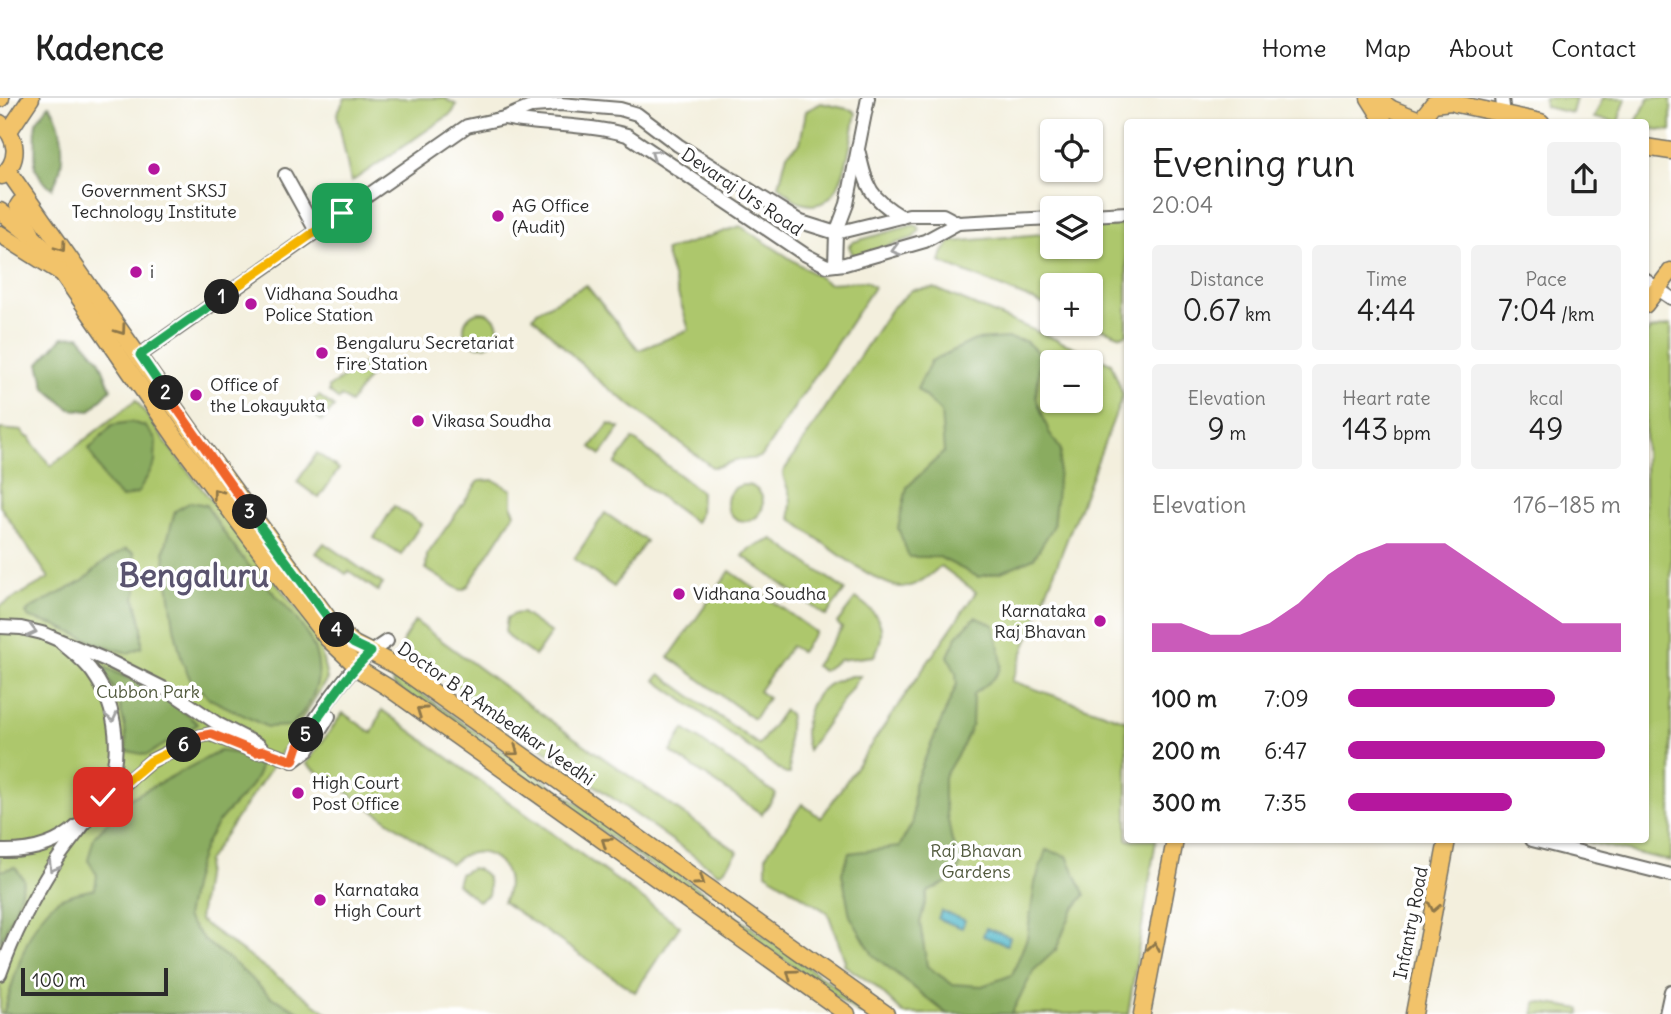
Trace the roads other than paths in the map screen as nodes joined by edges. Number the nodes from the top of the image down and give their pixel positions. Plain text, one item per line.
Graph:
1 (31, 98) edge
2 (868, 98) edge
3 (1369, 98) edge
4 (1376, 98) edge
5 (1447, 100) edge
6 (1499, 106) edge
7 (1388, 115) edge
8 (504, 118) junction
9 (1408, 119) edge
10 (1424, 119) edge
11 (1533, 119) edge
12 (4, 127) edge
13 (1649, 148) edge
14 (858, 149) junction
15 (1671, 151) edge
16 (4, 174) edge
17 (285, 175) dead end
18 (34, 210) junction
19 (0, 211) edge
20 (1123, 211) edge
21 (1103, 213) edge
22 (920, 215) junction
23 (902, 217) junction
24 (1040, 219) edge
25 (958, 223) junction
26 (316, 231) junction
27 (836, 233) junction
28 (0, 234) edge
29 (34, 238) junction
30 (925, 241) junction
31 (835, 265) junction
32 (1671, 271) edge
33 (65, 275) junction
34 (1658, 289) edge
35 (140, 355) junction
36 (0, 627) edge
37 (62, 642) junction
38 (374, 654) junction
39 (359, 669) junction
40 (264, 751) junction
41 (103, 797) junction
42 (93, 812) junction
43 (1174, 843) edge
44 (1446, 843) edge
45 (1544, 843) edge
46 (0, 851) edge
47 (1671, 875) edge
48 (0, 974) edge
49 (1671, 992) edge
50 (847, 1014) edge
51 (886, 1014) edge
52 (1142, 1014) edge
53 (1414, 1014) edge
54 (1666, 1014) edge

1 - 12 main road
2 - 14 street
3 - 7 main road
4 - 7 main road
5 - 6 main road
5 - 10 main road
6 - 11 main road
7 - 9 main road
8 - 26 street, Devaraj Urs Road
8 - 27 street, Devaraj Urs Road
31 -> 8 street, Devaraj Urs Road
12 - 16 main road
13 - 15 main road
14 - 23 street
14 - 27 street
16 - 18 main road, Doctor B R Ambedkar Veedhi
17 - 26 street
18 - 29 main road
18 -> 35 main road, Doctor B R Ambedkar Veedhi
19 - 29 main road
20 - 21 street
22 - 23 street
22 - 25 street
22 - 30 street
23 - 27 street
24 - 25 street
25 - 30 street
26 - 35 street, Devaraj Urs Road
27 - 31 street
28 - 33 main road
29 - 33 main road
30 -> 31 street
32 - 34 main road
39 -> 33 main road
35 - 38 main road, Doctor B R Ambedkar Veedhi
36 -> 37 street
37 - 40 street
37 -> 41 street
38 - 39 street
38 -> 51 main road, Doctor B R Ambedkar Veedhi
39 - 40 street
50 -> 39 main road
40 - 41 street
41 - 42 street
42 - 46 street
42 -> 48 street
52 -> 43 main road
44 -> 53 main road, Infantry Road
45 - 47 street
49 - 54 street

